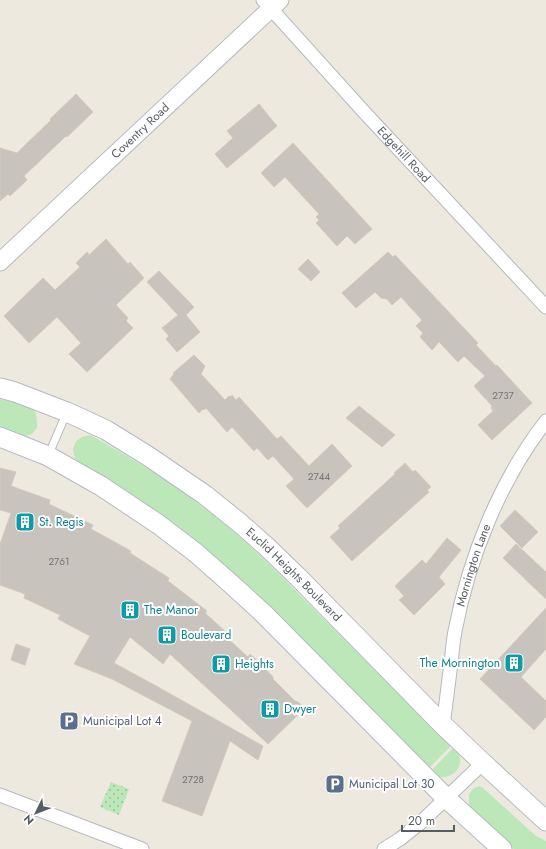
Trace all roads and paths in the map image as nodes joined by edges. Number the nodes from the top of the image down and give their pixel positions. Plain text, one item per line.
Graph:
1 (271, 3) edge
2 (0, 262) edge
3 (546, 307) edge
4 (0, 388) edge
5 (67, 412) junction
6 (546, 421) edge
7 (0, 437) edge
8 (48, 456) junction
9 (443, 725) junction
10 (483, 763) junction
11 (0, 795) edge
12 (446, 798) junction
13 (546, 821) edge
14 (142, 849) edge
15 (384, 849) edge
16 (502, 849) edge

1 - 2 street, Coventry Road
1 - 3 street, Edgehill Road
4 - 5 main road, Euclid Heights Boulevard
5 - 8 lane
5 - 9 main road, Euclid Heights Boulevard
6 - 9 street, Mornington Lane
7 - 8 main road
8 - 12 main road
9 - 10 main road, Euclid Heights Boulevard
10 - 12 street
10 - 13 main road, Euclid Heights Boulevard
11 - 14 street
12 - 15 street
12 - 16 main road

